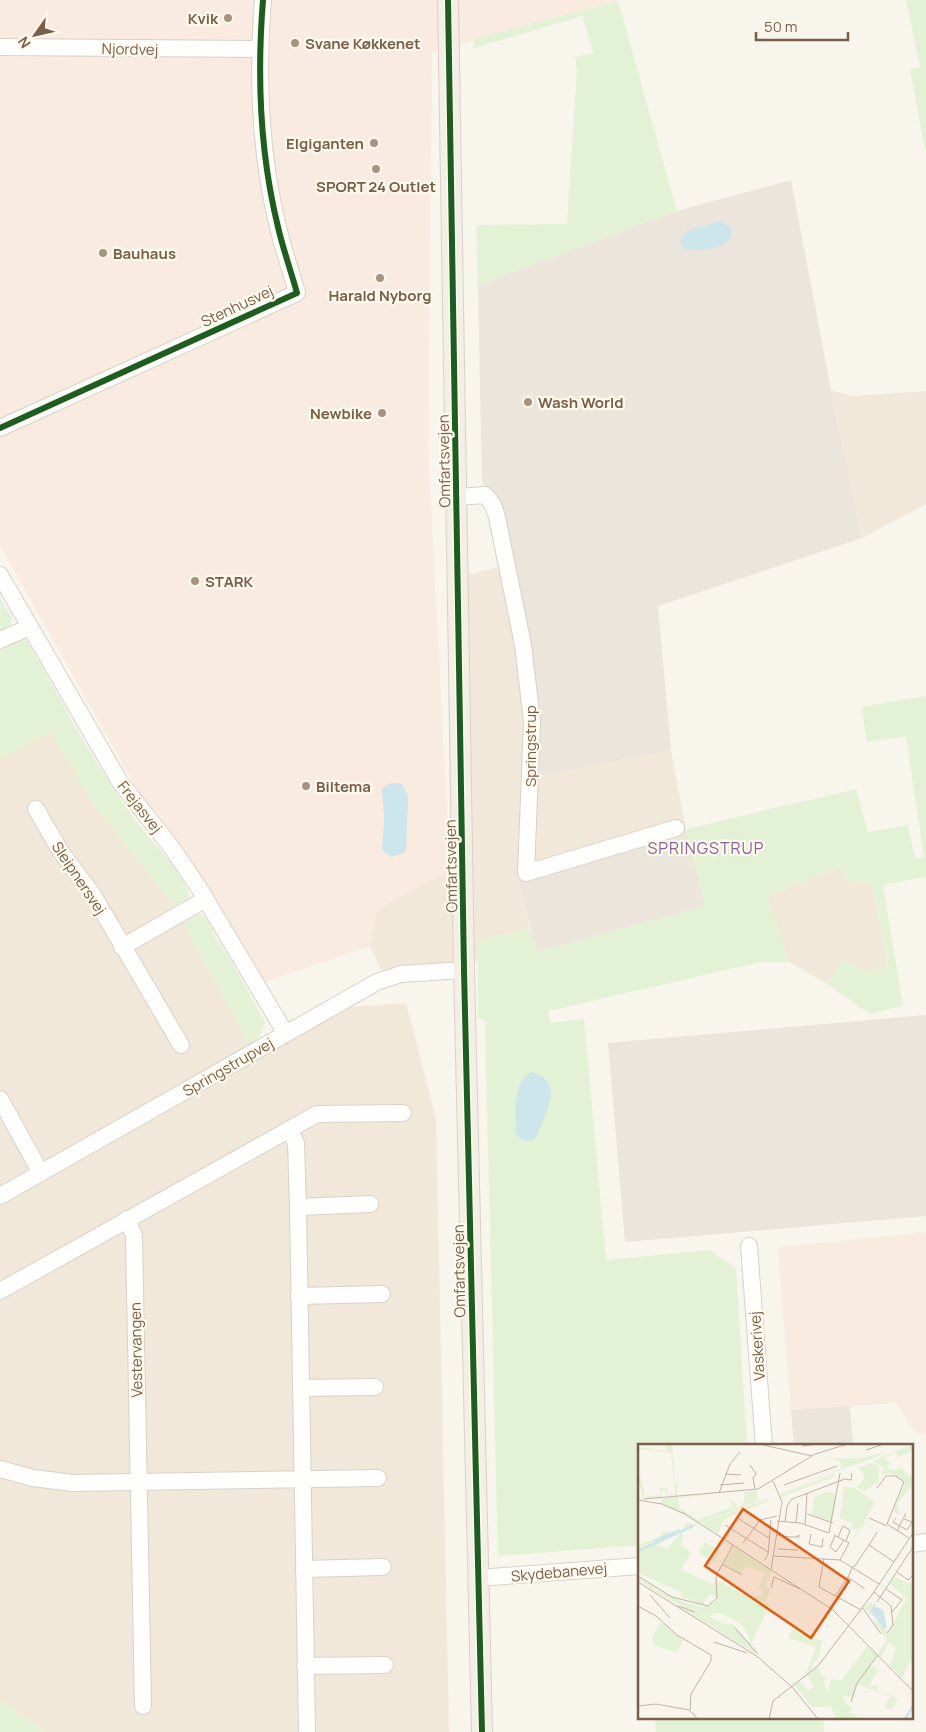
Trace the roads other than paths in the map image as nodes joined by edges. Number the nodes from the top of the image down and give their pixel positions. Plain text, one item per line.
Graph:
1 (263, 0) edge
2 (448, 0) edge
3 (0, 47) edge
4 (260, 49) junction
5 (0, 428) edge
6 (457, 497) junction
7 (0, 575) edge
8 (30, 627) junction
9 (0, 640) edge
10 (36, 809) dead end
11 (676, 828) dead end
12 (206, 899) junction
13 (122, 947) junction
14 (464, 970) junction
15 (286, 1034) junction
16 (181, 1045) dead end
17 (0, 1099) edge
18 (403, 1113) dead end
19 (289, 1130) junction
20 (42, 1172) junction
21 (0, 1196) edge
22 (370, 1204) dead end
23 (298, 1206) junction
24 (127, 1219) junction
25 (749, 1246) dead end
26 (0, 1290) edge
27 (382, 1294) dead end
28 (299, 1296) junction
29 (375, 1387) dead end
30 (301, 1388) junction
31 (764, 1444) edge
32 (0, 1469) edge
33 (378, 1478) dead end
34 (302, 1480) junction
35 (138, 1483) junction
36 (638, 1566) edge
37 (383, 1567) dead end
38 (304, 1569) junction
39 (478, 1578) junction
40 (385, 1665) dead end
41 (305, 1666) junction
42 (143, 1706) dead end
43 (307, 1732) edge
44 (482, 1732) edge

1 - 4 street, Stenhusvej
2 - 6 main road, Omfartsvejen
3 - 4 street, Njordvej
4 - 5 street, Stenhusvej
6 - 11 street, Springstrup
6 - 14 main road, Omfartsvejen
7 - 8 street, Frejasvej
8 - 9 street
8 - 12 street, Frejasvej
10 - 13 street, Sleipnersvej
12 - 13 street
12 - 15 street, Frejasvej
13 - 16 street, Sleipnersvej
14 - 15 street, Springstrupvej
14 - 39 main road, Omfartsvejen
15 - 20 street, Springstrupvej
17 - 20 street
18 - 19 street
19 - 23 street
19 - 24 street
20 - 21 street, Springstrupvej
22 - 23 street
23 - 28 street
24 - 26 street
24 - 35 street, Vestervangen
25 - 31 street, Vaskerivej
27 - 28 street
28 - 30 street
29 - 30 street
30 - 34 street
32 - 35 street
33 - 34 street
34 - 35 street
34 - 38 street
35 - 42 street, Vestervangen
36 - 39 street, Skydebanevej
37 - 38 street
38 - 41 street
39 - 44 main road, Omfartsvejen
40 - 41 street
41 - 43 street

